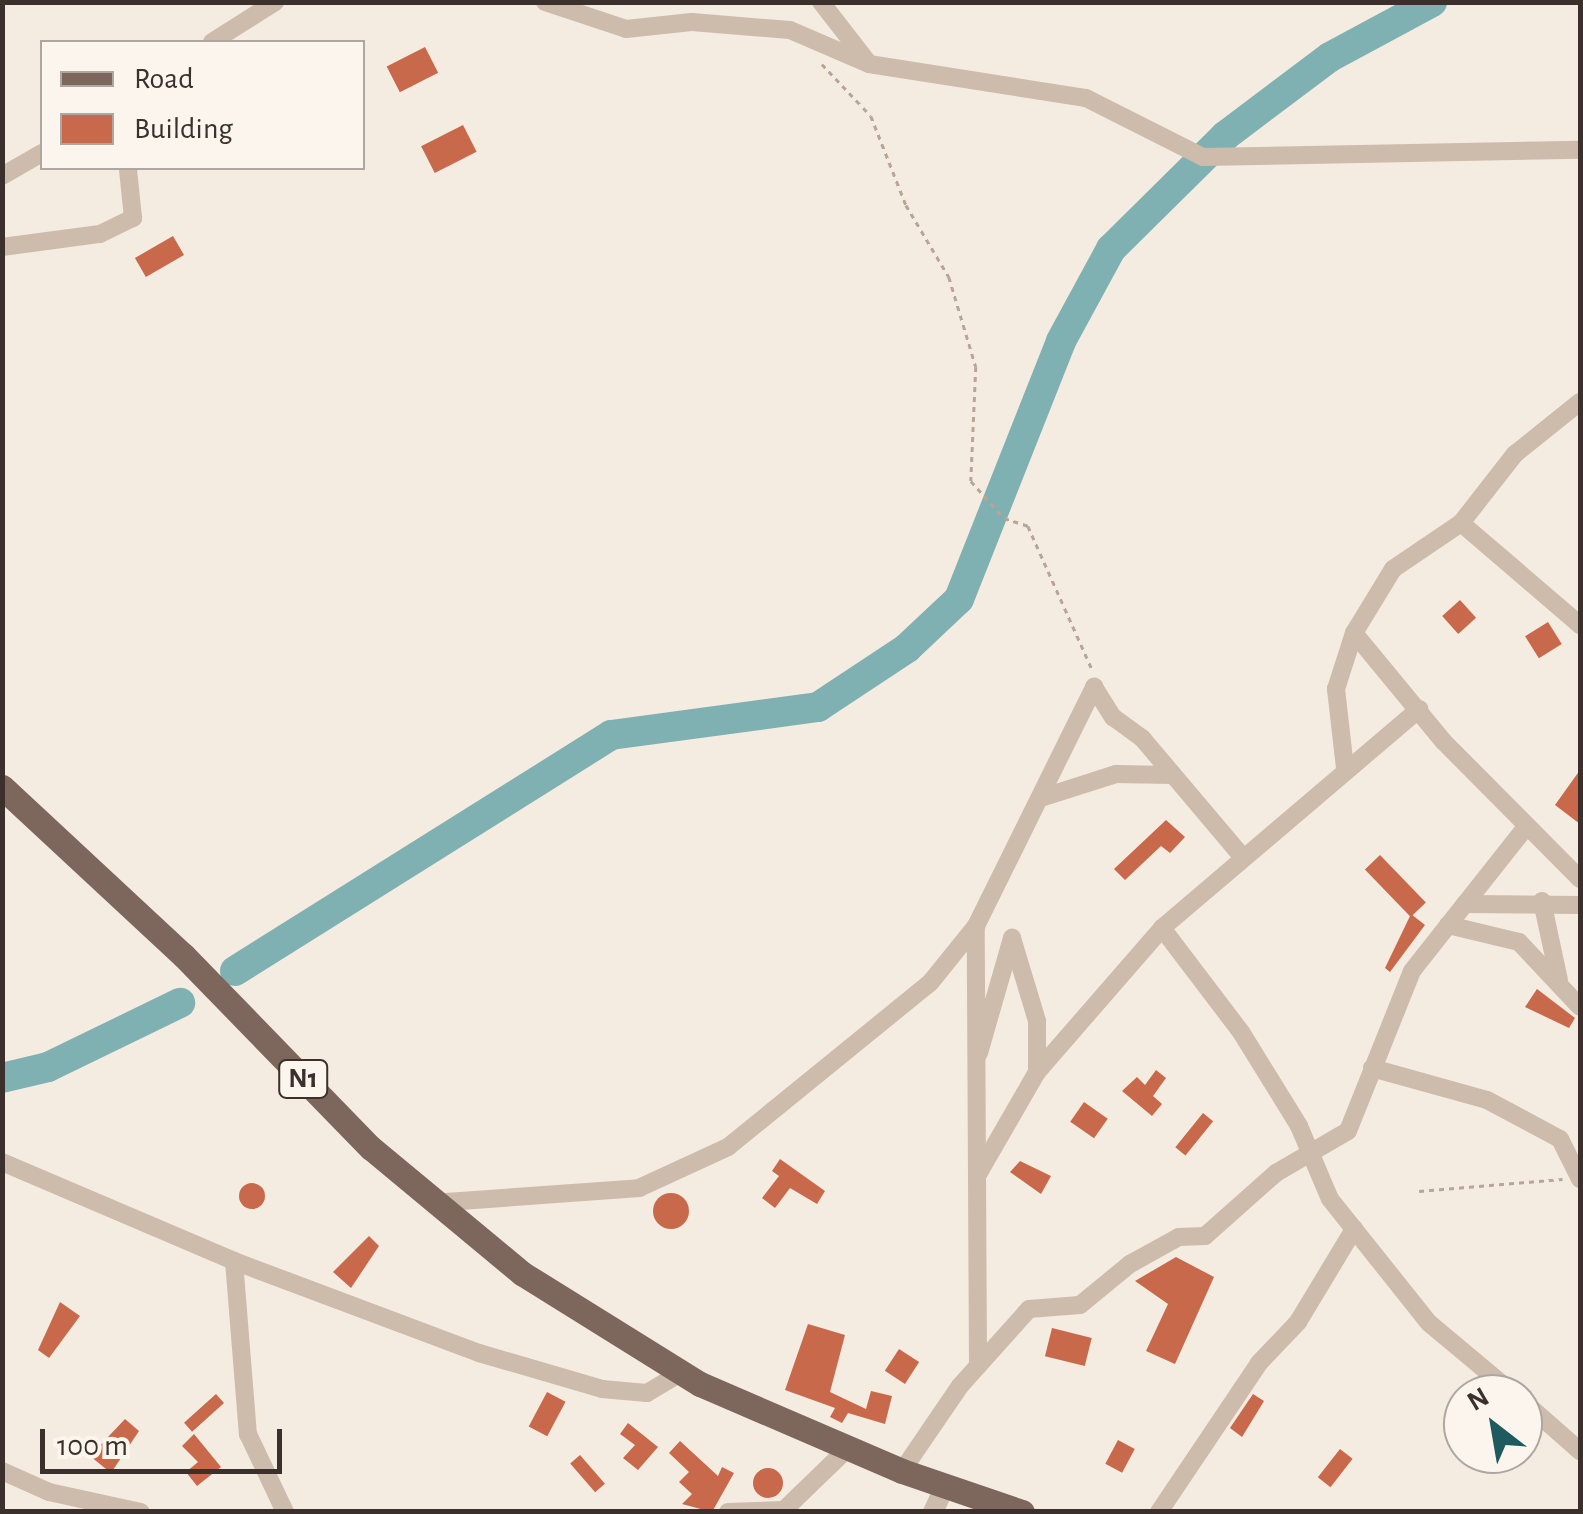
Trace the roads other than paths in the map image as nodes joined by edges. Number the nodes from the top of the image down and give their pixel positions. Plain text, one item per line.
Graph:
1 (274, 2) edge
2 (545, 2) edge
3 (821, 2) edge
4 (215, 40) edge
5 (870, 64) junction
6 (1580, 150) edge
7 (40, 154) edge
8 (128, 170) edge
9 (2, 176) edge
10 (82, 220) dead end
11 (72, 238) junction
12 (2, 247) edge
13 (1580, 402) edge
14 (1461, 523) junction
15 (1580, 625) edge
16 (1354, 633) junction
17 (1418, 709) junction
18 (1345, 768) junction
19 (1172, 775) junction
20 (2, 787) edge
21 (1044, 797) junction
22 (1526, 827) junction
23 (1240, 854) junction
24 (1580, 878) edge
25 (1542, 901) junction
26 (1465, 904) junction
27 (1580, 904) edge
28 (976, 926) junction
29 (1448, 926) junction
30 (1162, 928) junction
31 (1560, 986) junction
32 (1580, 1007) edge
33 (976, 1062) junction
34 (1372, 1068) junction
35 (1037, 1072) junction
36 (1312, 1156) junction
37 (2, 1162) edge
38 (976, 1176) junction
39 (1579, 1179) edge
40 (432, 1203) junction
41 (1354, 1229) junction
42 (234, 1262) junction
43 (978, 1366) junction
44 (679, 1374) junction
45 (1490, 1374) edge
46 (1543, 1419) edge
47 (848, 1447) junction
48 (1580, 1451) edge
49 (902, 1470) junction
50 (2, 1471) edge
51 (945, 1486) junction
52 (141, 1512) edge
53 (286, 1512) edge
54 (728, 1512) edge
55 (933, 1512) edge
56 (1022, 1512) edge
57 (1159, 1512) edge

1 - 4 street
2 - 5 street
3 - 5 street
5 - 6 street
7 - 9 street
8 - 11 street
10 - 11 street
11 - 12 street
13 - 14 street
14 - 15 street
14 - 16 street
16 - 17 street
16 - 18 street
17 - 18 street
17 - 22 street
18 - 23 street
19 - 21 street
19 - 21 street
19 - 23 street
20 - 40 main road, N1
21 - 28 street
22 - 24 street
22 - 26 street
23 - 30 street
25 - 26 street
25 - 27 street
25 - 31 street
26 - 29 street
28 - 33 street
28 - 40 street
29 - 31 street
29 - 34 street
30 - 35 street
30 - 36 street
31 - 32 street
33 - 35 street
33 - 38 street
34 - 36 street
34 - 39 street
35 - 38 street
36 - 41 street
36 - 43 street
37 - 42 street
38 - 43 street
40 - 44 main road, N1
41 - 45 street
41 - 57 street
42 - 44 street
42 - 53 street
43 - 49 street
44 - 47 main road, N1
46 - 48 street
47 - 49 main road, N1
47 - 54 street
49 - 51 main road, N1
50 - 52 street
51 - 55 street
51 - 56 main road, N1

